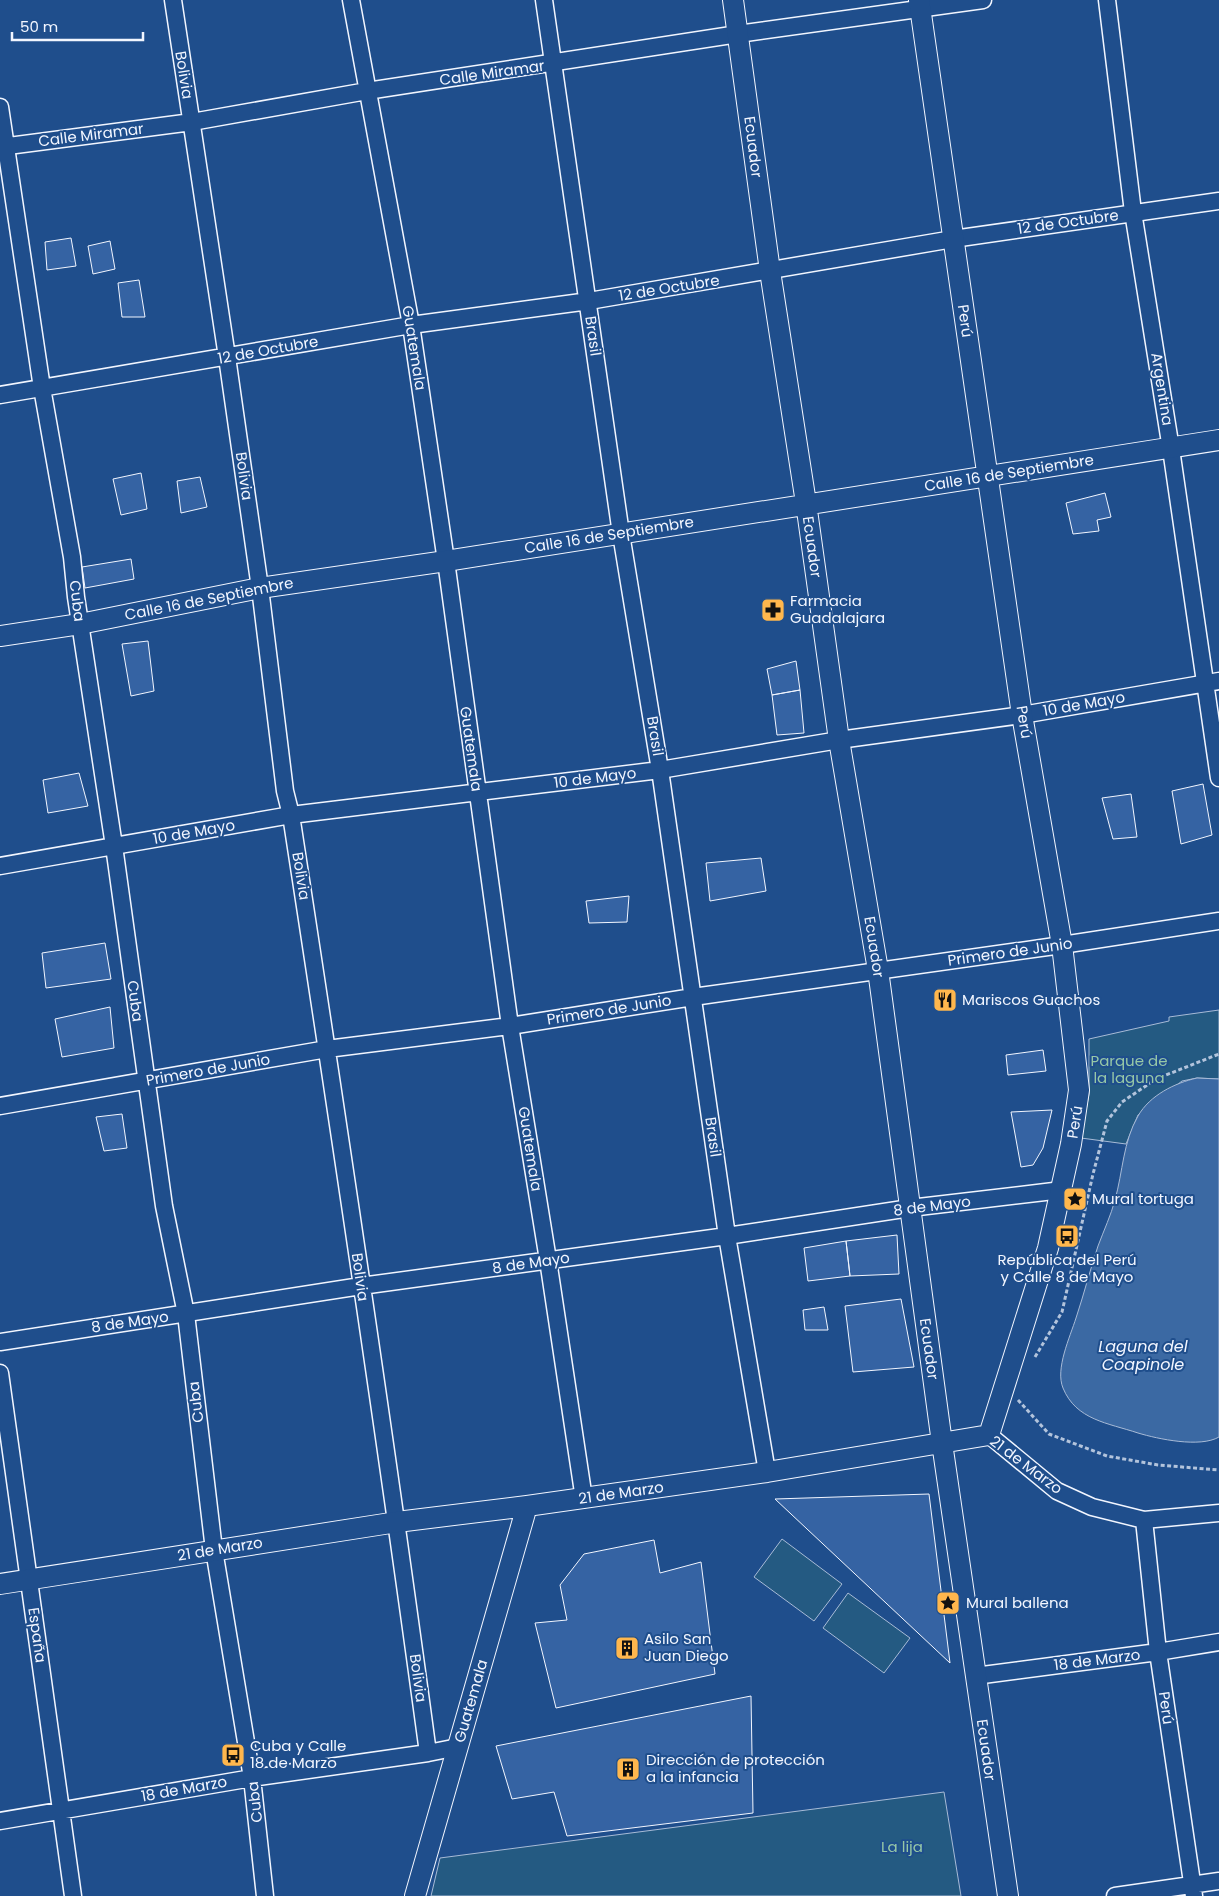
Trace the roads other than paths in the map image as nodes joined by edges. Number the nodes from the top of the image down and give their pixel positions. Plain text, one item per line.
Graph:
1 (173, 0) edge
2 (351, 0) edge
3 (544, 0) edge
4 (732, 0) edge
5 (983, 0) edge
6 (1107, 0) edge
7 (919, 5) edge
8 (738, 34) junction
9 (554, 64) junction
10 (367, 91) junction
11 (0, 107) edge
12 (192, 122) junction
13 (2, 147) edge
14 (1219, 201) edge
15 (1133, 212) junction
16 (953, 239) junction
17 (770, 271) junction
18 (588, 301) junction
19 (411, 325) junction
20 (227, 357) junction
21 (42, 388) junction
22 (0, 395) edge
23 (1219, 440) edge
24 (1171, 448) junction
25 (988, 476) junction
26 (806, 503) junction
27 (621, 534) junction
28 (446, 561) junction
29 (260, 588) junction
30 (80, 624) junction
31 (0, 636) edge
32 (1212, 683) edge
33 (1022, 715) junction
34 (839, 740) junction
35 (660, 770) junction
36 (1219, 778) edge
37 (477, 793) junction
38 (291, 814) junction
39 (114, 846) junction
40 (0, 866) edge
41 (1219, 921) edge
42 (1062, 945) junction
43 (878, 970) junction
44 (693, 997) junction
45 (510, 1026) junction
46 (327, 1049) junction
47 (146, 1081) junction
48 (0, 1106) edge
49 (1062, 1190) junction
50 (910, 1208) junction
51 (726, 1236) junction
52 (548, 1260) junction
53 (362, 1286) junction
54 (186, 1314) junction
55 (0, 1342) edge
56 (0, 1373) edge
57 (989, 1435) junction
58 (942, 1443) junction
59 (766, 1472) junction
60 (584, 1499) junction
61 (527, 1506) junction
62 (1219, 1513) edge
63 (1144, 1520) junction
64 (397, 1522) junction
65 (214, 1550) junction
66 (29, 1579) junction
67 (0, 1584) edge
68 (1219, 1642) edge
69 (1158, 1652) junction
70 (975, 1676) junction
71 (458, 1747) junction
72 (428, 1753) junction
73 (252, 1778) junction
74 (61, 1811) junction
75 (0, 1821) edge
76 (1219, 1881) edge
77 (1193, 1890) edge
78 (73, 1896) edge
79 (265, 1896) edge
80 (415, 1896) edge
81 (1008, 1896) edge
82 (1115, 1896) edge

1 - 12 street, Bolivia
2 - 10 street, Guatemala
3 - 9 street, Brasil
4 - 8 street, Ecuador
5 - 7 street, Calle Miramar
6 - 15 street, Argentina
7 - 8 street, Calle Miramar
7 - 16 street, Perú
8 - 9 street, Calle Miramar
8 - 17 street, Ecuador
9 - 10 street, Calle Miramar
9 - 18 street, Brasil
10 - 12 street, Calle Miramar
10 - 19 street, Guatemala
11 - 13 street, Cuba
12 - 13 street, Calle Miramar
12 - 20 street, Bolivia
13 - 21 street, Cuba
14 - 15 street, 12 de Octubre
15 - 16 street, 12 de Octubre
15 - 24 street, Argentina
16 - 17 street, 12 de Octubre
16 - 25 street, Perú
17 - 18 street, 12 de Octubre
17 - 26 street, Ecuador
18 - 19 street, 12 de Octubre
18 - 27 street, Brasil
19 - 20 street, 12 de Octubre
19 - 28 street, Guatemala
20 - 21 street, 12 de Octubre
20 - 29 street, Bolivia
21 - 22 street, 12 de Octubre
21 - 30 street, Cuba
23 - 24 street, Calle 16 de Septiembre
24 - 25 street, Calle 16 de Septiembre
24 - 32 street, Argentina
25 - 26 street, Calle 16 de Septiembre
25 - 33 street, Perú
26 - 27 street, Calle 16 de Septiembre
26 - 34 street, Ecuador
27 - 28 street, Calle 16 de Septiembre
27 - 35 street, Brasil
28 - 29 street, Calle 16 de Septiembre
28 - 37 street, Guatemala
29 - 30 street, Calle 16 de Septiembre
29 - 38 street, Bolivia
30 - 31 street, Calle 16 de Septiembre
30 - 39 street, Cuba
32 - 33 street, 10 de Mayo
32 - 36 street, Argentina
33 - 34 street, 10 de Mayo
33 - 42 street, Perú
34 - 35 street, 10 de Mayo
34 - 43 street, Ecuador
35 - 37 street, 10 de Mayo
35 - 44 street, Brasil
37 - 38 street, 10 de Mayo
37 - 45 street, Guatemala
38 - 39 street, 10 de Mayo
38 - 46 street, Bolivia
39 - 40 street, 10 de Mayo
39 - 47 street, Cuba
41 - 42 street, Primero de Junio
42 - 43 street, Primero de Junio
42 - 49 street, Perú
43 - 44 street, Primero de Junio
43 - 50 street, Ecuador
44 - 45 street, Primero de Junio
44 - 51 street, Brasil
45 - 46 street, Primero de Junio
45 - 52 street, Guatemala
46 - 47 street, Primero de Junio
46 - 53 street, Bolivia
47 - 48 street, Primero de Junio
47 - 54 street, Cuba
49 - 50 street, 8 de Mayo
49 - 57 street, Perú
50 - 51 street, 8 de Mayo
50 - 58 street, Ecuador
51 - 52 street, 8 de Mayo
51 - 59 street, Brasil
52 - 53 street, 8 de Mayo
52 - 60 street, Guatemala
53 - 54 street, 8 de Mayo
53 - 64 street, Bolivia
54 - 55 street, 8 de Mayo
54 - 65 street, Cuba
56 - 66 street, España
57 - 58 street, 21 de Marzo
57 - 63 street, 21 de Marzo
58 - 59 street, 21 de Marzo
58 - 70 street, Ecuador
59 - 60 street, 21 de Marzo
60 - 61 street, 21 de Marzo
61 - 64 street, 21 de Marzo
61 - 71 street, Guatemala
62 - 63 street, 21 de Marzo
63 - 69 street, Perú
64 - 65 street, 21 de Marzo
64 - 72 street, Bolivia
65 - 66 street, 21 de Marzo
65 - 73 street, Cuba
66 - 67 street, 21 de Marzo
66 - 74 street, España
68 - 69 street, 18 de Marzo
69 - 70 street, 18 de Marzo
69 - 77 street, Perú
70 - 81 street, Ecuador
71 - 72 street, 18 de Marzo
71 - 80 street, Guatemala
72 - 73 street, 18 de Marzo
73 - 74 street, 18 de Marzo
73 - 79 street, Cuba
74 - 75 street, 18 de Marzo
74 - 78 street, España
76 - 77 street
77 - 82 street

